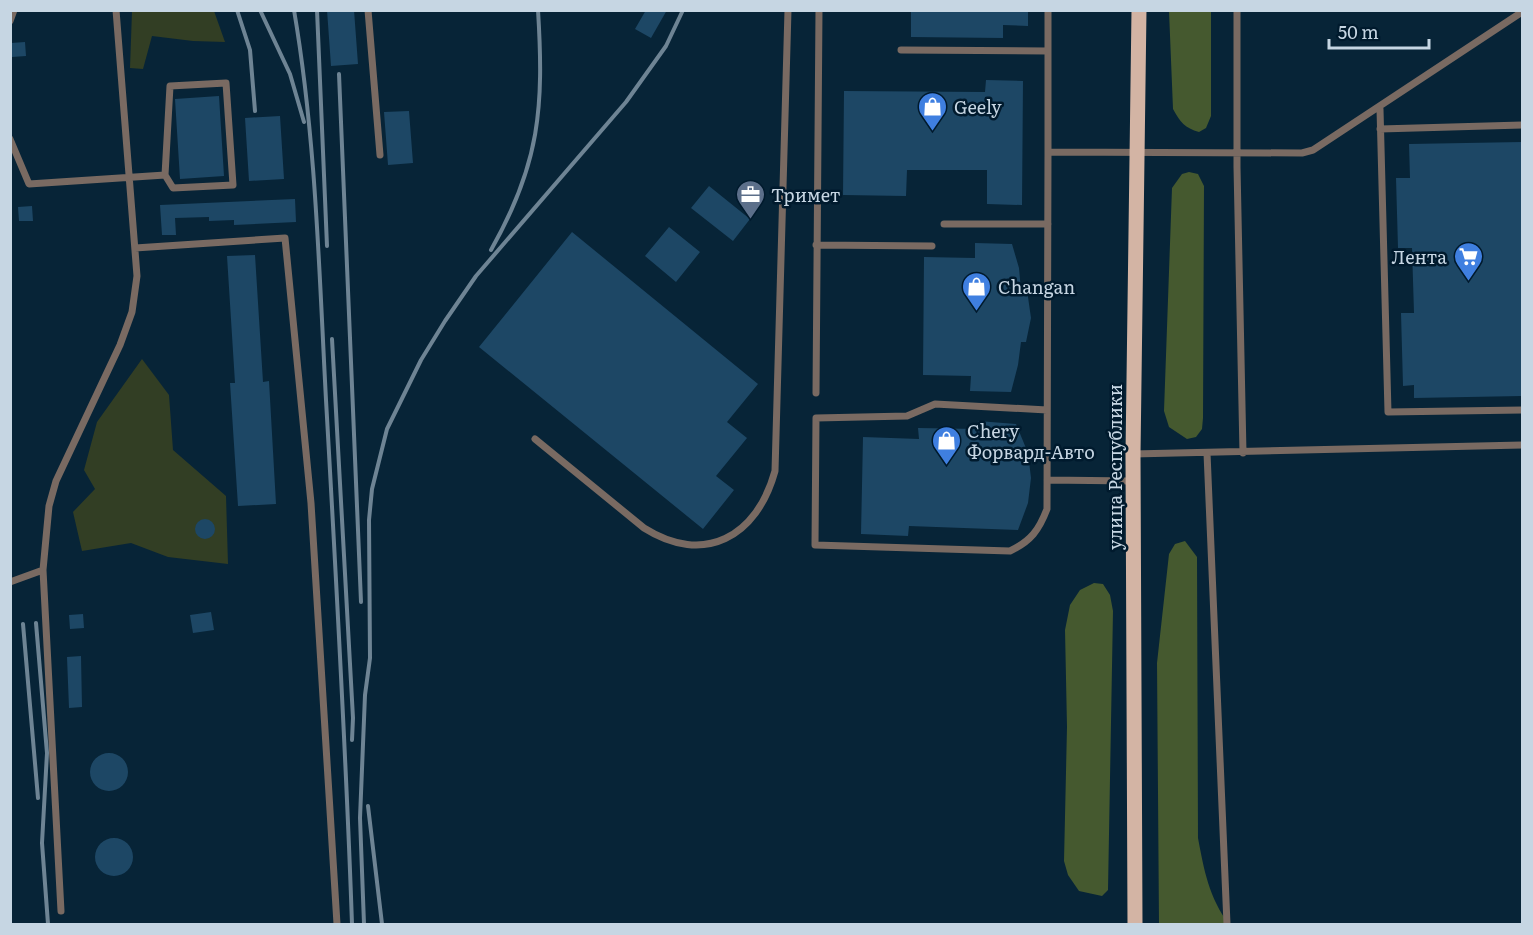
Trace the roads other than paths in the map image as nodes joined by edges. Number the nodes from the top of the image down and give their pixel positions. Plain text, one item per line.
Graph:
1 (14, 10) edge
2 (116, 10) edge
3 (368, 10) edge
4 (788, 10) edge
5 (819, 10) edge
6 (1048, 10) edge
7 (1139, 10) edge
8 (1238, 10) edge
9 (1522, 12) edge
10 (10, 21) edge
11 (901, 50) dead end
12 (1048, 51) junction
13 (1380, 109) junction
14 (1522, 125) edge
15 (1380, 129) junction
16 (10, 139) edge
17 (1048, 152) junction
18 (1138, 154) junction
19 (1237, 154) junction
20 (380, 155) dead end
21 (165, 176) junction
22 (130, 177) junction
23 (944, 224) dead end
24 (1048, 224) junction
25 (816, 245) junction
26 (932, 246) dead end
27 (135, 248) junction
28 (816, 393) dead end
29 (1047, 410) junction
30 (1522, 410) edge
31 (535, 439) dead end
32 (1522, 445) edge
33 (1207, 453) junction
34 (1243, 453) junction
35 (1133, 454) junction
36 (1047, 480) junction
37 (1133, 481) junction
38 (43, 570) junction
39 (10, 582) edge
40 (60, 910) dead end
41 (337, 924) edge
42 (1135, 924) edge
43 (1227, 924) edge

1 - 10 lane
2 - 22 lane
3 - 20 lane
4 - 31 lane
5 - 25 lane
6 - 12 lane
7 - 18 main road, улица Республики
8 - 19 lane
9 - 13 lane
11 - 12 lane
12 - 17 lane
13 - 15 lane
13 - 19 lane
14 - 15 lane
15 - 30 lane
16 - 22 lane
17 - 18 lane
17 - 24 lane
18 - 19 lane
18 - 35 main road, улица Республики
19 - 34 lane
21 - 21 lane
21 - 22 lane
22 - 27 lane
23 - 24 lane
24 - 29 lane
25 - 26 lane
25 - 28 lane
27 - 38 lane
27 - 41 lane
29 - 36 lane
29 - 36 lane
32 - 34 lane
33 - 34 lane
33 - 35 lane
33 - 43 lane
35 - 37 main road, улица Республики
36 - 37 lane
37 - 42 main road, улица Республики
38 - 39 lane
38 - 40 lane

